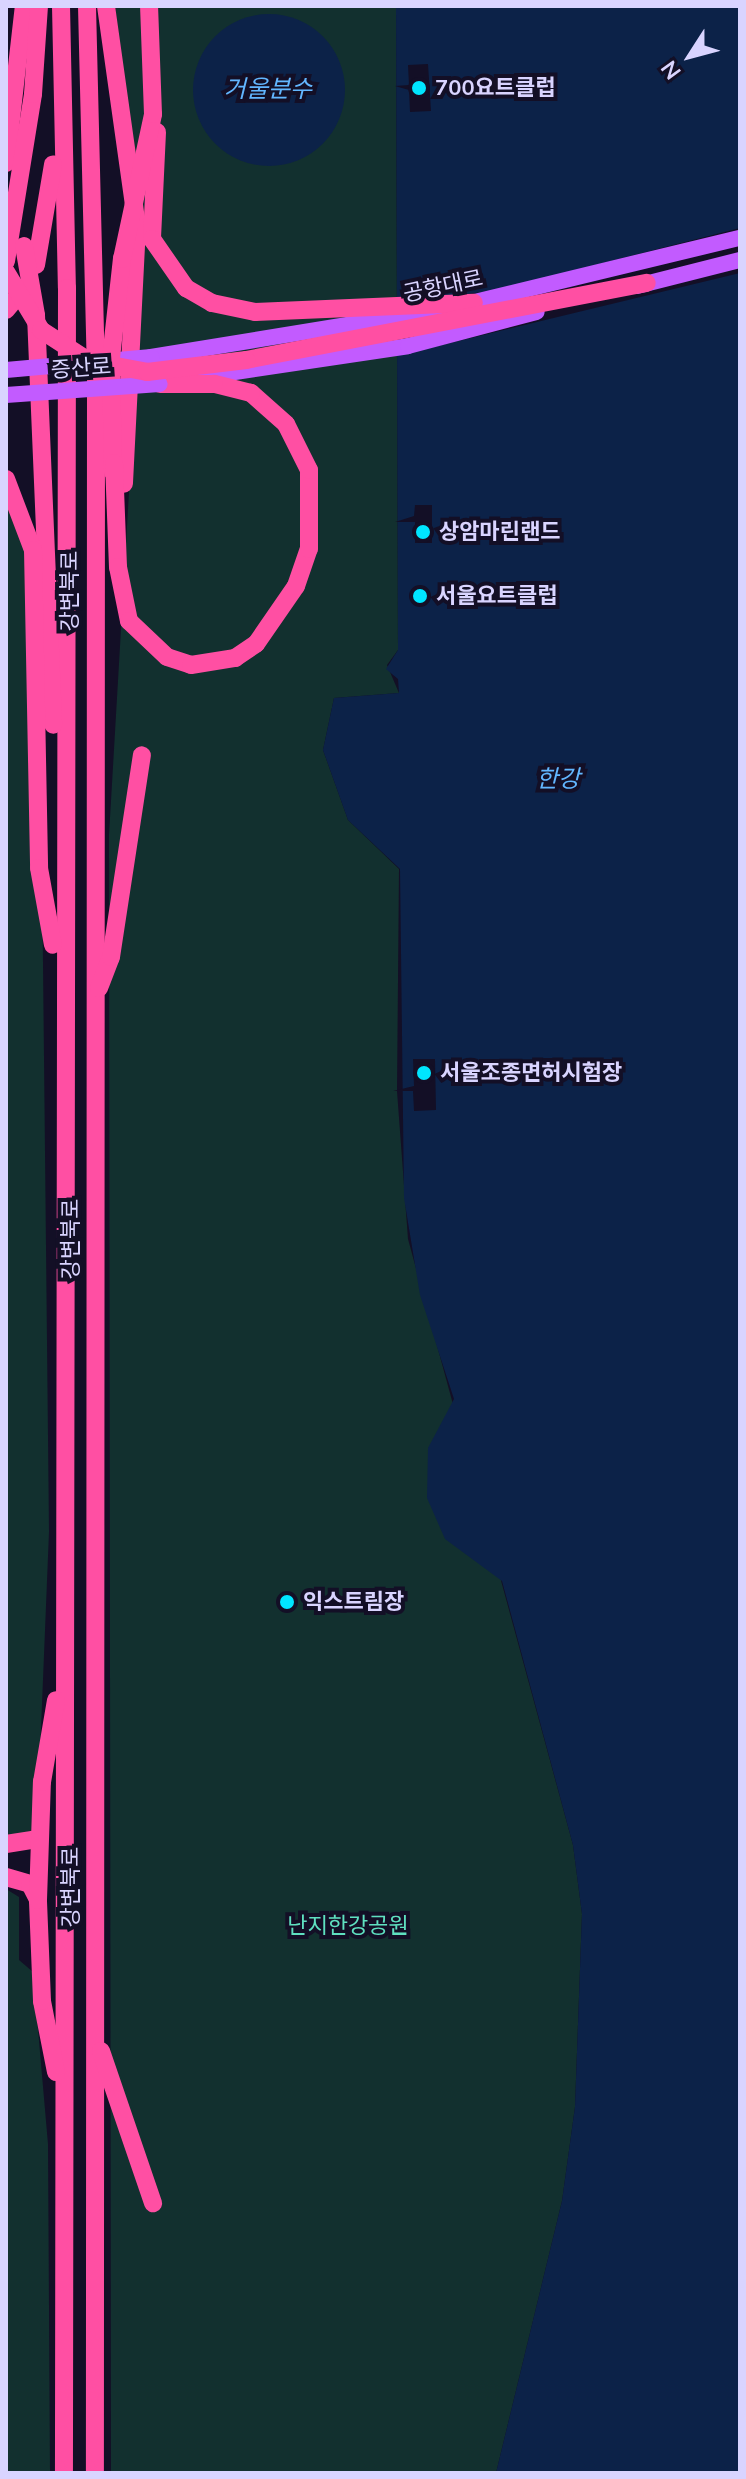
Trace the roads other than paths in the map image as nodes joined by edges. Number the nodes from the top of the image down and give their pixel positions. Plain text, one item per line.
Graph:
1 (24, 6) edge
2 (39, 6) edge
3 (87, 6) edge
4 (106, 6) edge
5 (149, 6) edge
6 (61, 8) edge
7 (156, 66) junction
8 (60, 94) junction
9 (13, 168) edge
10 (740, 238) edge
11 (740, 260) edge
12 (6, 261) edge
13 (36, 265) dead end
14 (6, 272) edge
15 (647, 283) junction
16 (23, 290) dead end
17 (474, 303) junction
18 (6, 310) edge
19 (151, 357) joint
20 (6, 370) edge
21 (160, 384) junction
22 (6, 395) edge
23 (114, 463) junction
24 (6, 479) edge
25 (119, 551) junction
26 (94, 601) junction
27 (142, 755) dead end
28 (61, 783) junction
29 (95, 998) junction
30 (62, 1000) junction
31 (63, 1658) junction
32 (39, 1839) junction
33 (6, 1844) edge
34 (6, 1877) edge
35 (38, 1900) junction
36 (95, 2029) junction
37 (63, 2109) junction
38 (153, 2203) dead end
39 (64, 2473) edge
40 (95, 2473) edge

1 - 9 highway
2 - 9 highway
3 - 26 highway, 강변북로
4 - 25 highway
5 - 7 highway, bridge
6 - 8 highway, 강변북로
7 - 17 highway
7 - 23 highway, bridge
8 - 13 highway
8 - 28 highway, 강변북로
9 - 12 highway
9 - 28 highway, bridge
10 - 17 main road, 공항대로
11 - 15 main road
14 - 15 highway, bridge
15 - 21 main road
16 - 18 highway
17 - 19 main road, 공항대로
19 - 20 main road, 증산로, bridge
21 - 22 main road, 증산로, bridge
21 - 25 highway
23 - 25 highway
23 - 26 highway
24 - 30 highway
26 - 29 highway, 강변북로
27 - 29 highway
28 - 30 highway, 강변북로
29 - 36 highway, 강변북로
30 - 31 highway, 강변북로
31 - 32 highway
31 - 37 highway, 강변북로
32 - 33 highway
32 - 35 highway
34 - 35 highway
35 - 37 highway
36 - 38 highway
36 - 40 highway, 강변북로
37 - 39 highway, 강변북로

